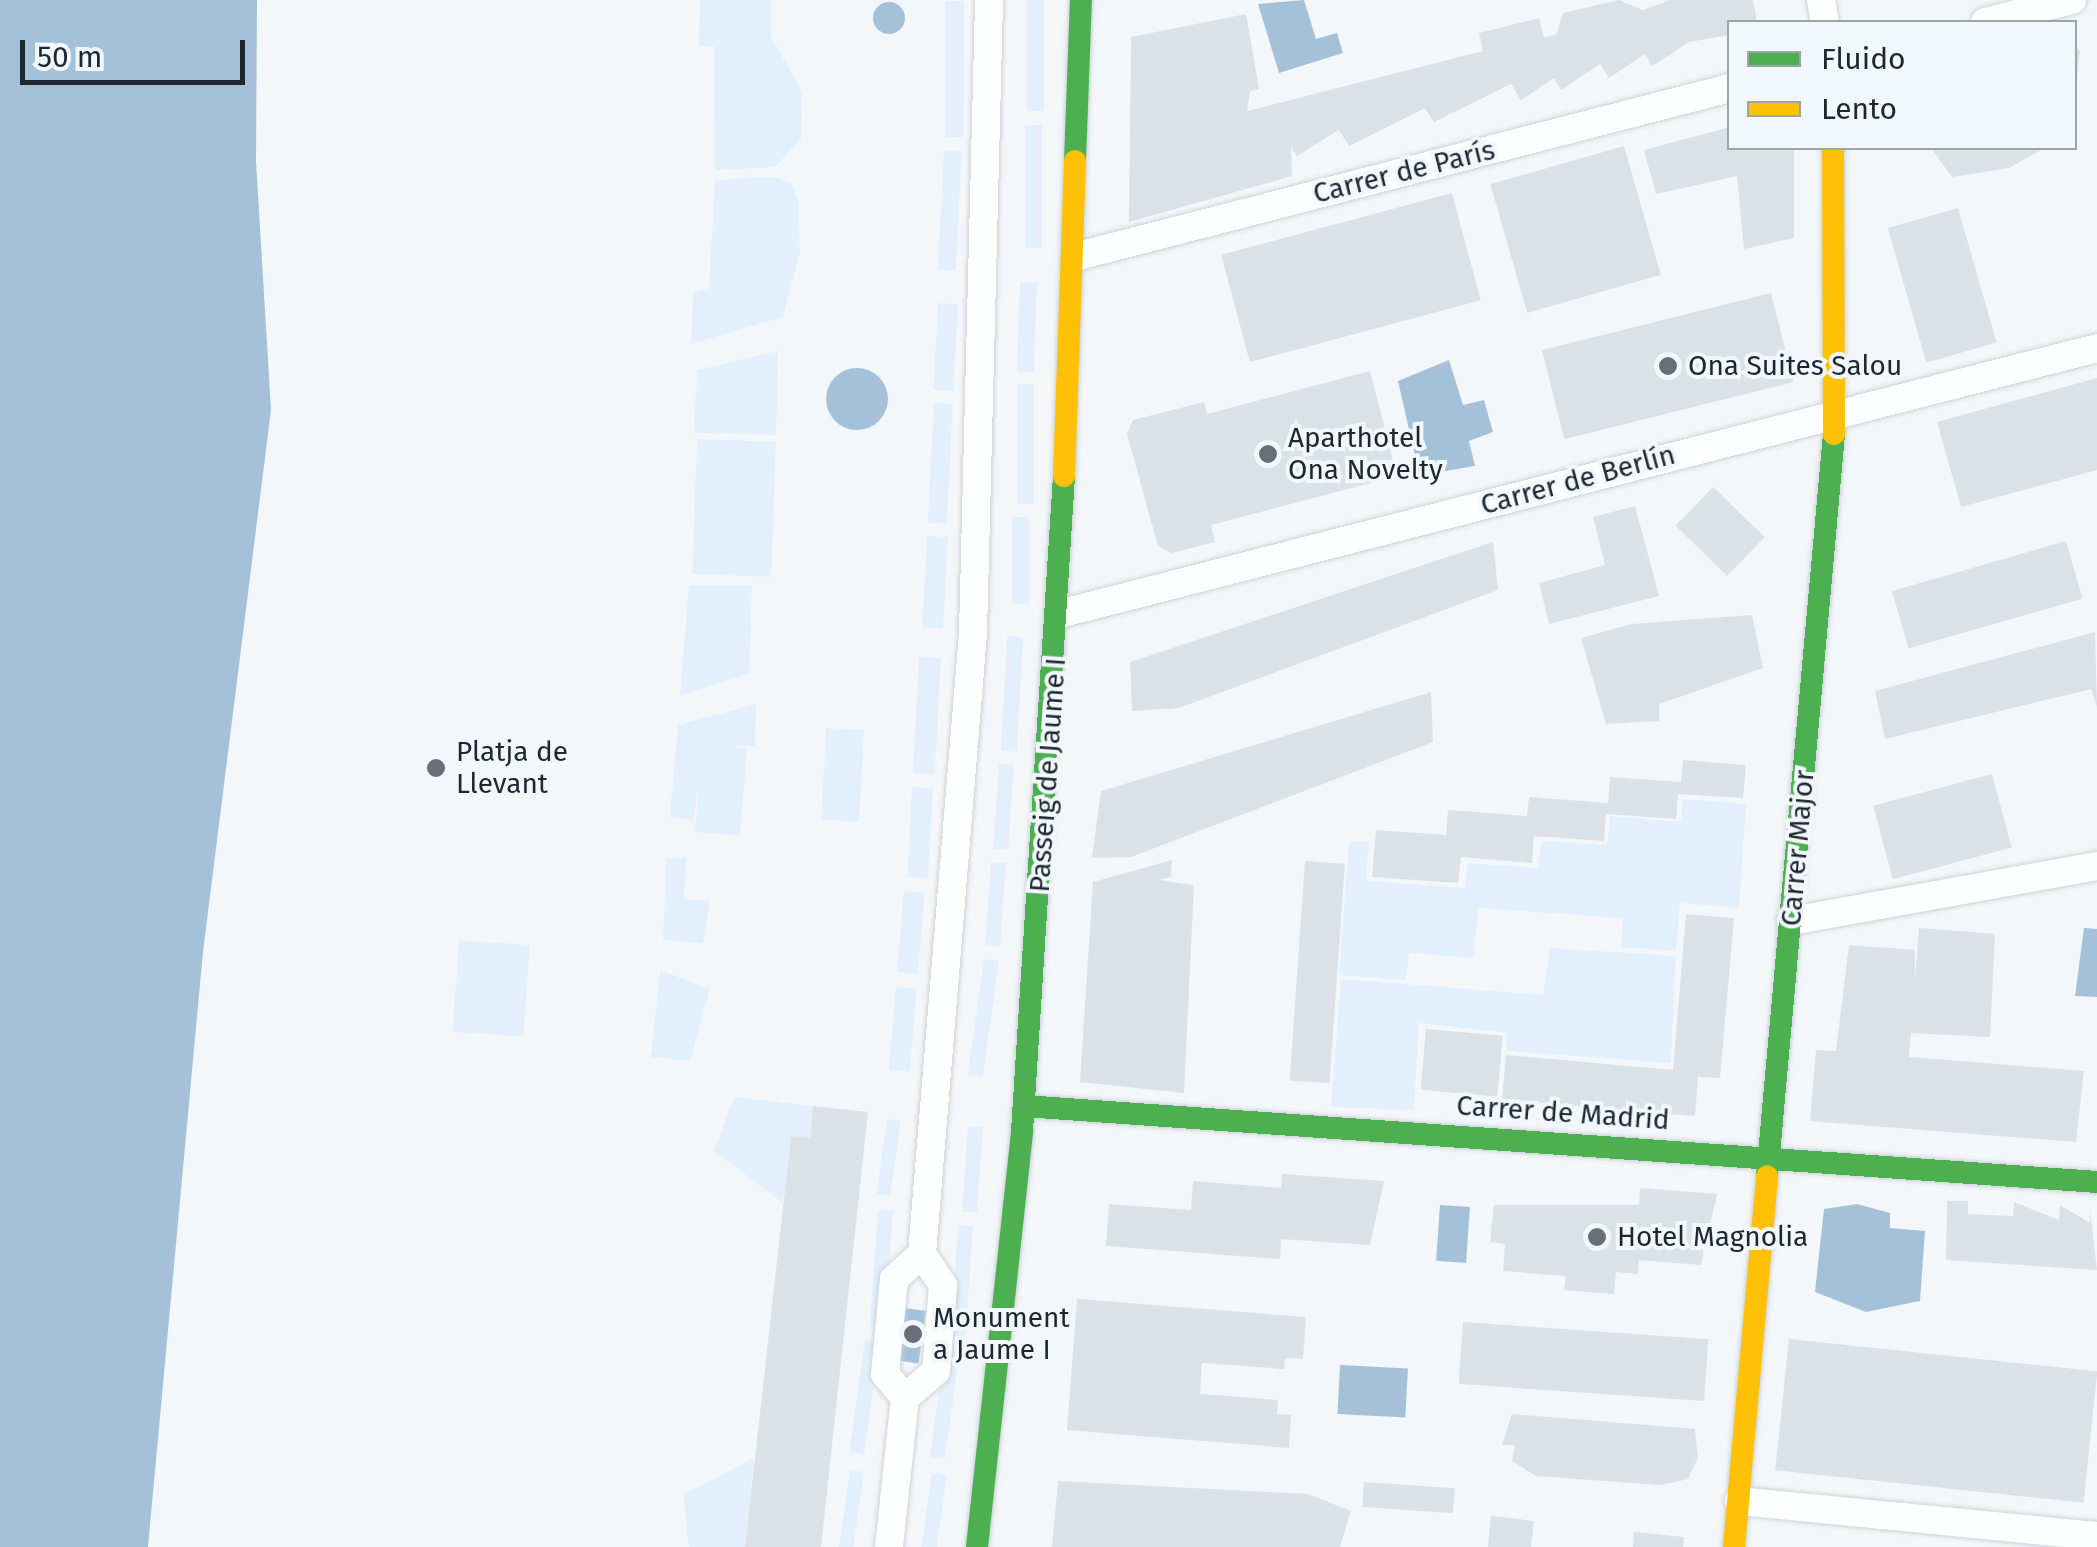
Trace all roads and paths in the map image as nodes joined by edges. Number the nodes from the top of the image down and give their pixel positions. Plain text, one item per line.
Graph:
1 (989, 0) edge
2 (1082, 0) edge
3 (2072, 0) edge
4 (1993, 20) edge
5 (1727, 89) edge
6 (1834, 150) edge
7 (1078, 256) junction
8 (2097, 348) edge
9 (1836, 412) junction
10 (1059, 614) junction
11 (2097, 866) edge
12 (1791, 921) junction
13 (1024, 1106) junction
14 (1769, 1158) junction
15 (2097, 1182) edge
16 (922, 1254) junction
17 (905, 1398) junction
18 (1739, 1502) junction
19 (2097, 1536) edge
20 (889, 1547) edge
21 (977, 1547) edge
22 (1734, 1547) edge

1 - 16 street
2 - 7 street, Passeig de Jaume I
3 - 4 street
5 - 7 street, Carrer de París
6 - 9 street, Carrer Major
7 - 10 street, Passeig de Jaume I
8 - 9 street, Carrer de Berlín
9 - 10 street, Carrer de Berlín
9 - 12 street, Carrer Major
10 - 13 street, Passeig de Jaume I
11 - 12 street
12 - 14 street, Carrer Major
13 - 14 street, Carrer de Madrid
13 - 21 street, Passeig de Jaume I
14 - 15 street, Carrer de Madrid
14 - 18 street, Carrer Major
16 - 17 street
16 - 17 street
17 - 20 street
18 - 19 street
18 - 22 street, Carrer Major

